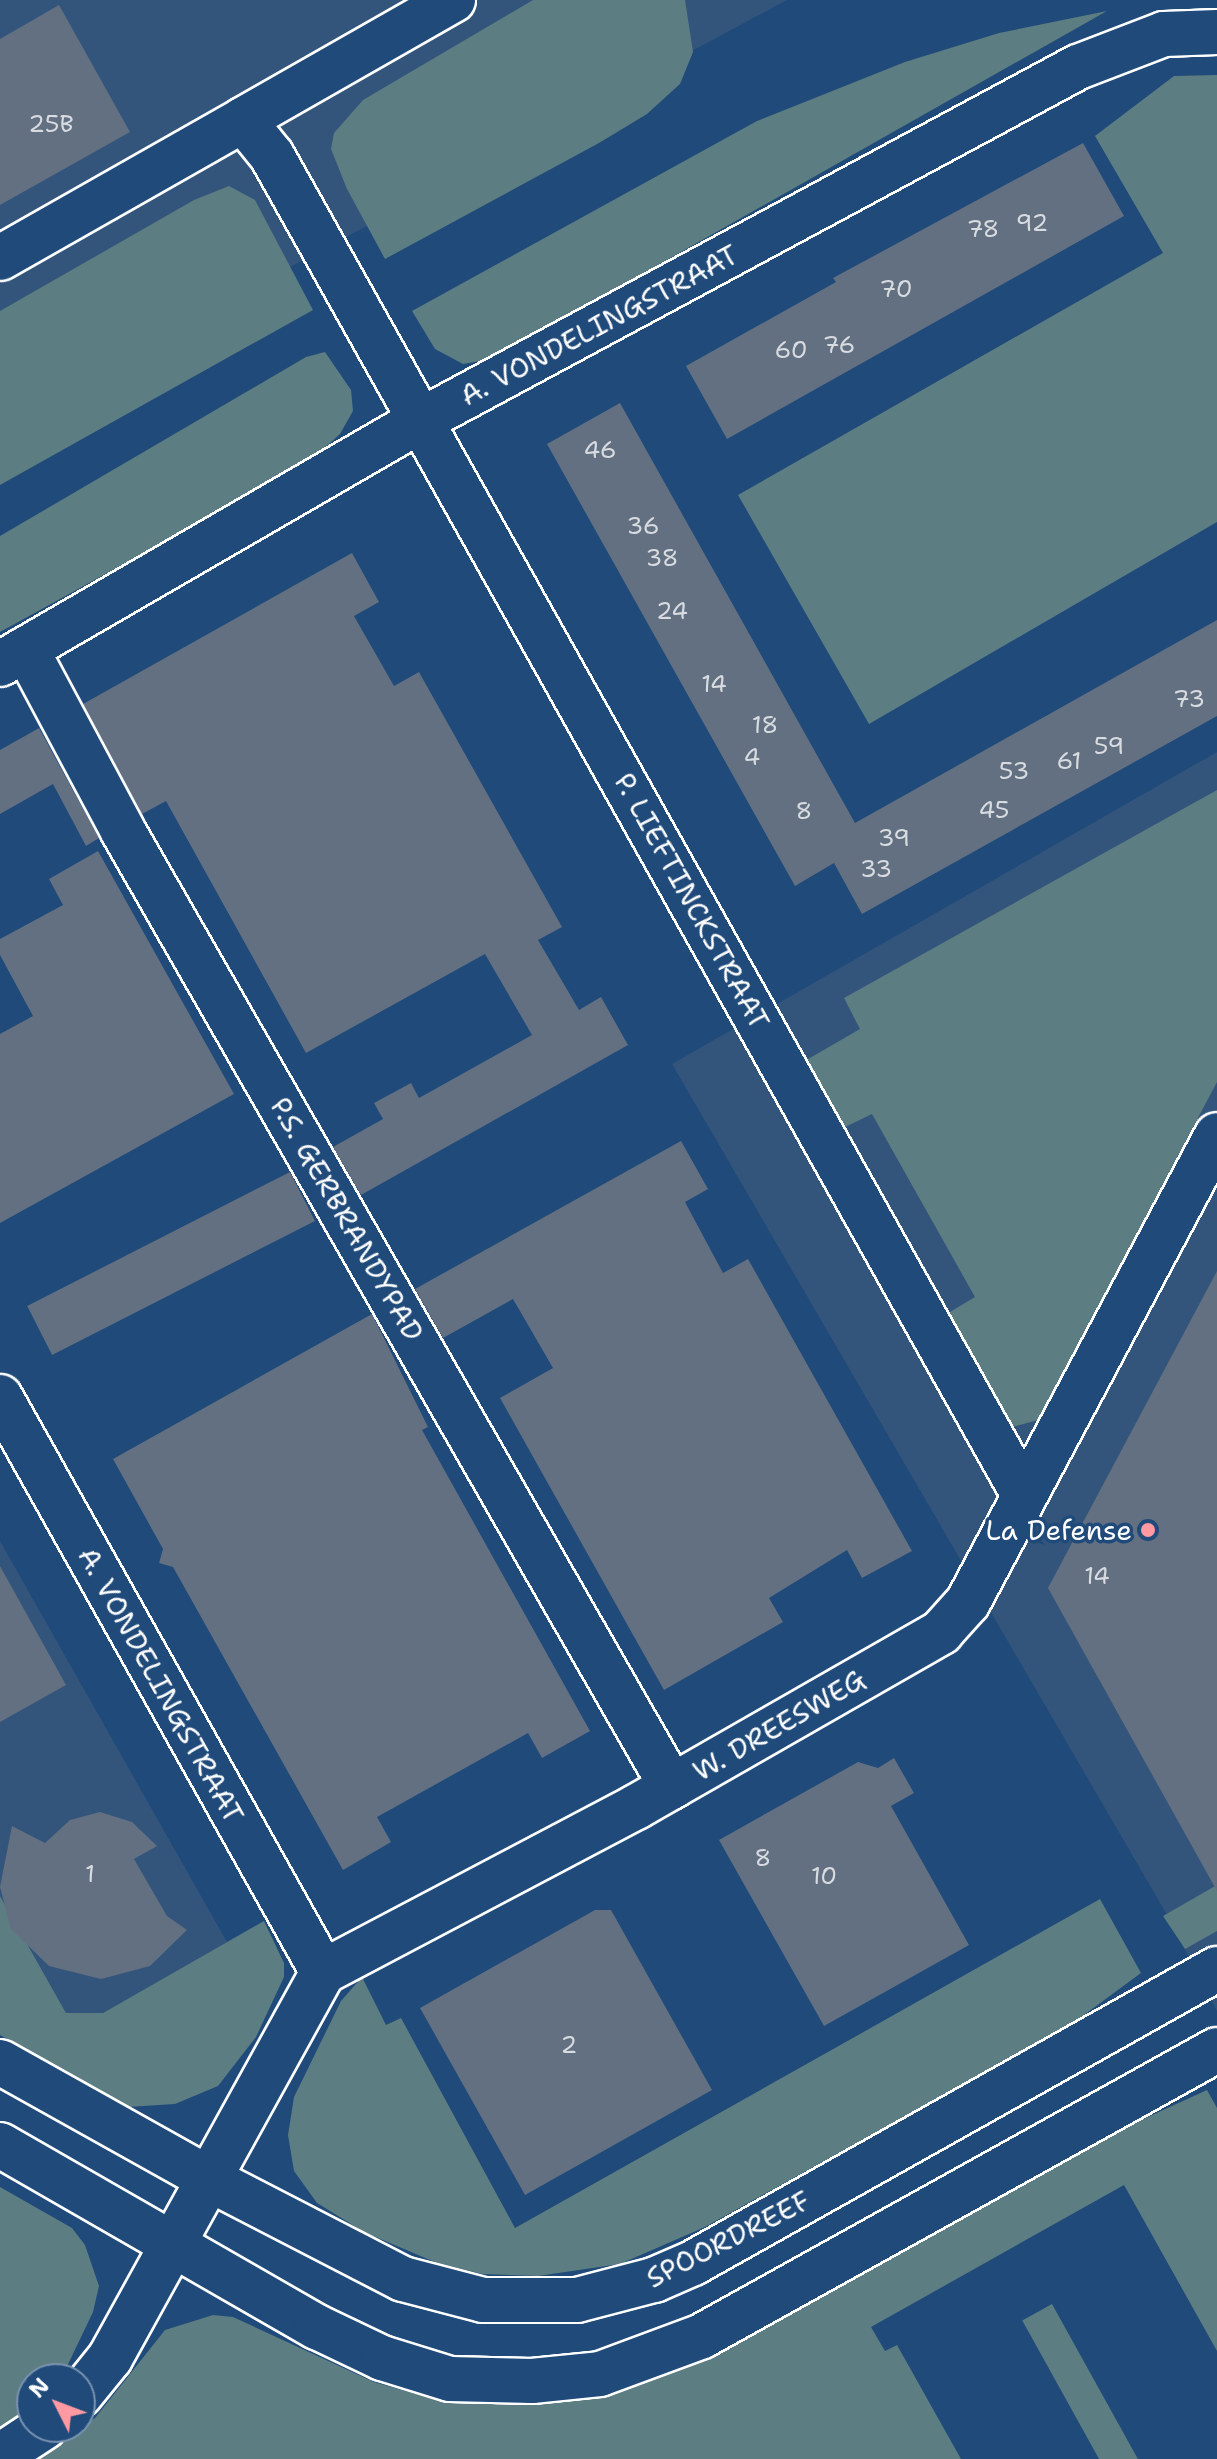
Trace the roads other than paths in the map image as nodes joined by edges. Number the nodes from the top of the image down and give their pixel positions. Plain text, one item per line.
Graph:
1 (453, 0) edge
2 (1217, 32) edge
3 (243, 120) junction
4 (0, 258) edge
5 (420, 421) junction
6 (13, 657) edge
7 (1217, 1135) edge
8 (0, 1397) edge
9 (1024, 1495) junction
10 (672, 1787) junction
11 (1217, 1969) edge
12 (323, 1972) junction
13 (1217, 2050) edge
14 (0, 2062) edge
15 (0, 2145) edge
16 (209, 2179) junction
17 (172, 2246) junction
18 (96, 2375) edge
19 (20, 2443) edge
20 (0, 2456) edge

1 - 3 street
2 - 5 street, A. VONDELINGSTRAAT
3 - 4 street
3 - 5 street, P. LIEFTINCKSTRAAT
5 - 6 street, A. VONDELINGSTRAAT
5 - 9 street, P. LIEFTINCKSTRAAT
6 - 10 street, P.S. GERBRANDYPAD
7 - 9 street, W. DREESWEG
8 - 12 street, A. VONDELINGSTRAAT
9 - 10 street, W. DREESWEG
10 - 12 street, W. DREESWEG
11 - 16 street, SPOORDREEF
12 - 16 street
13 - 17 street
14 - 16 street, SPOORDREEF
15 - 17 street
16 - 17 street
17 - 18 street
19 - 20 street

